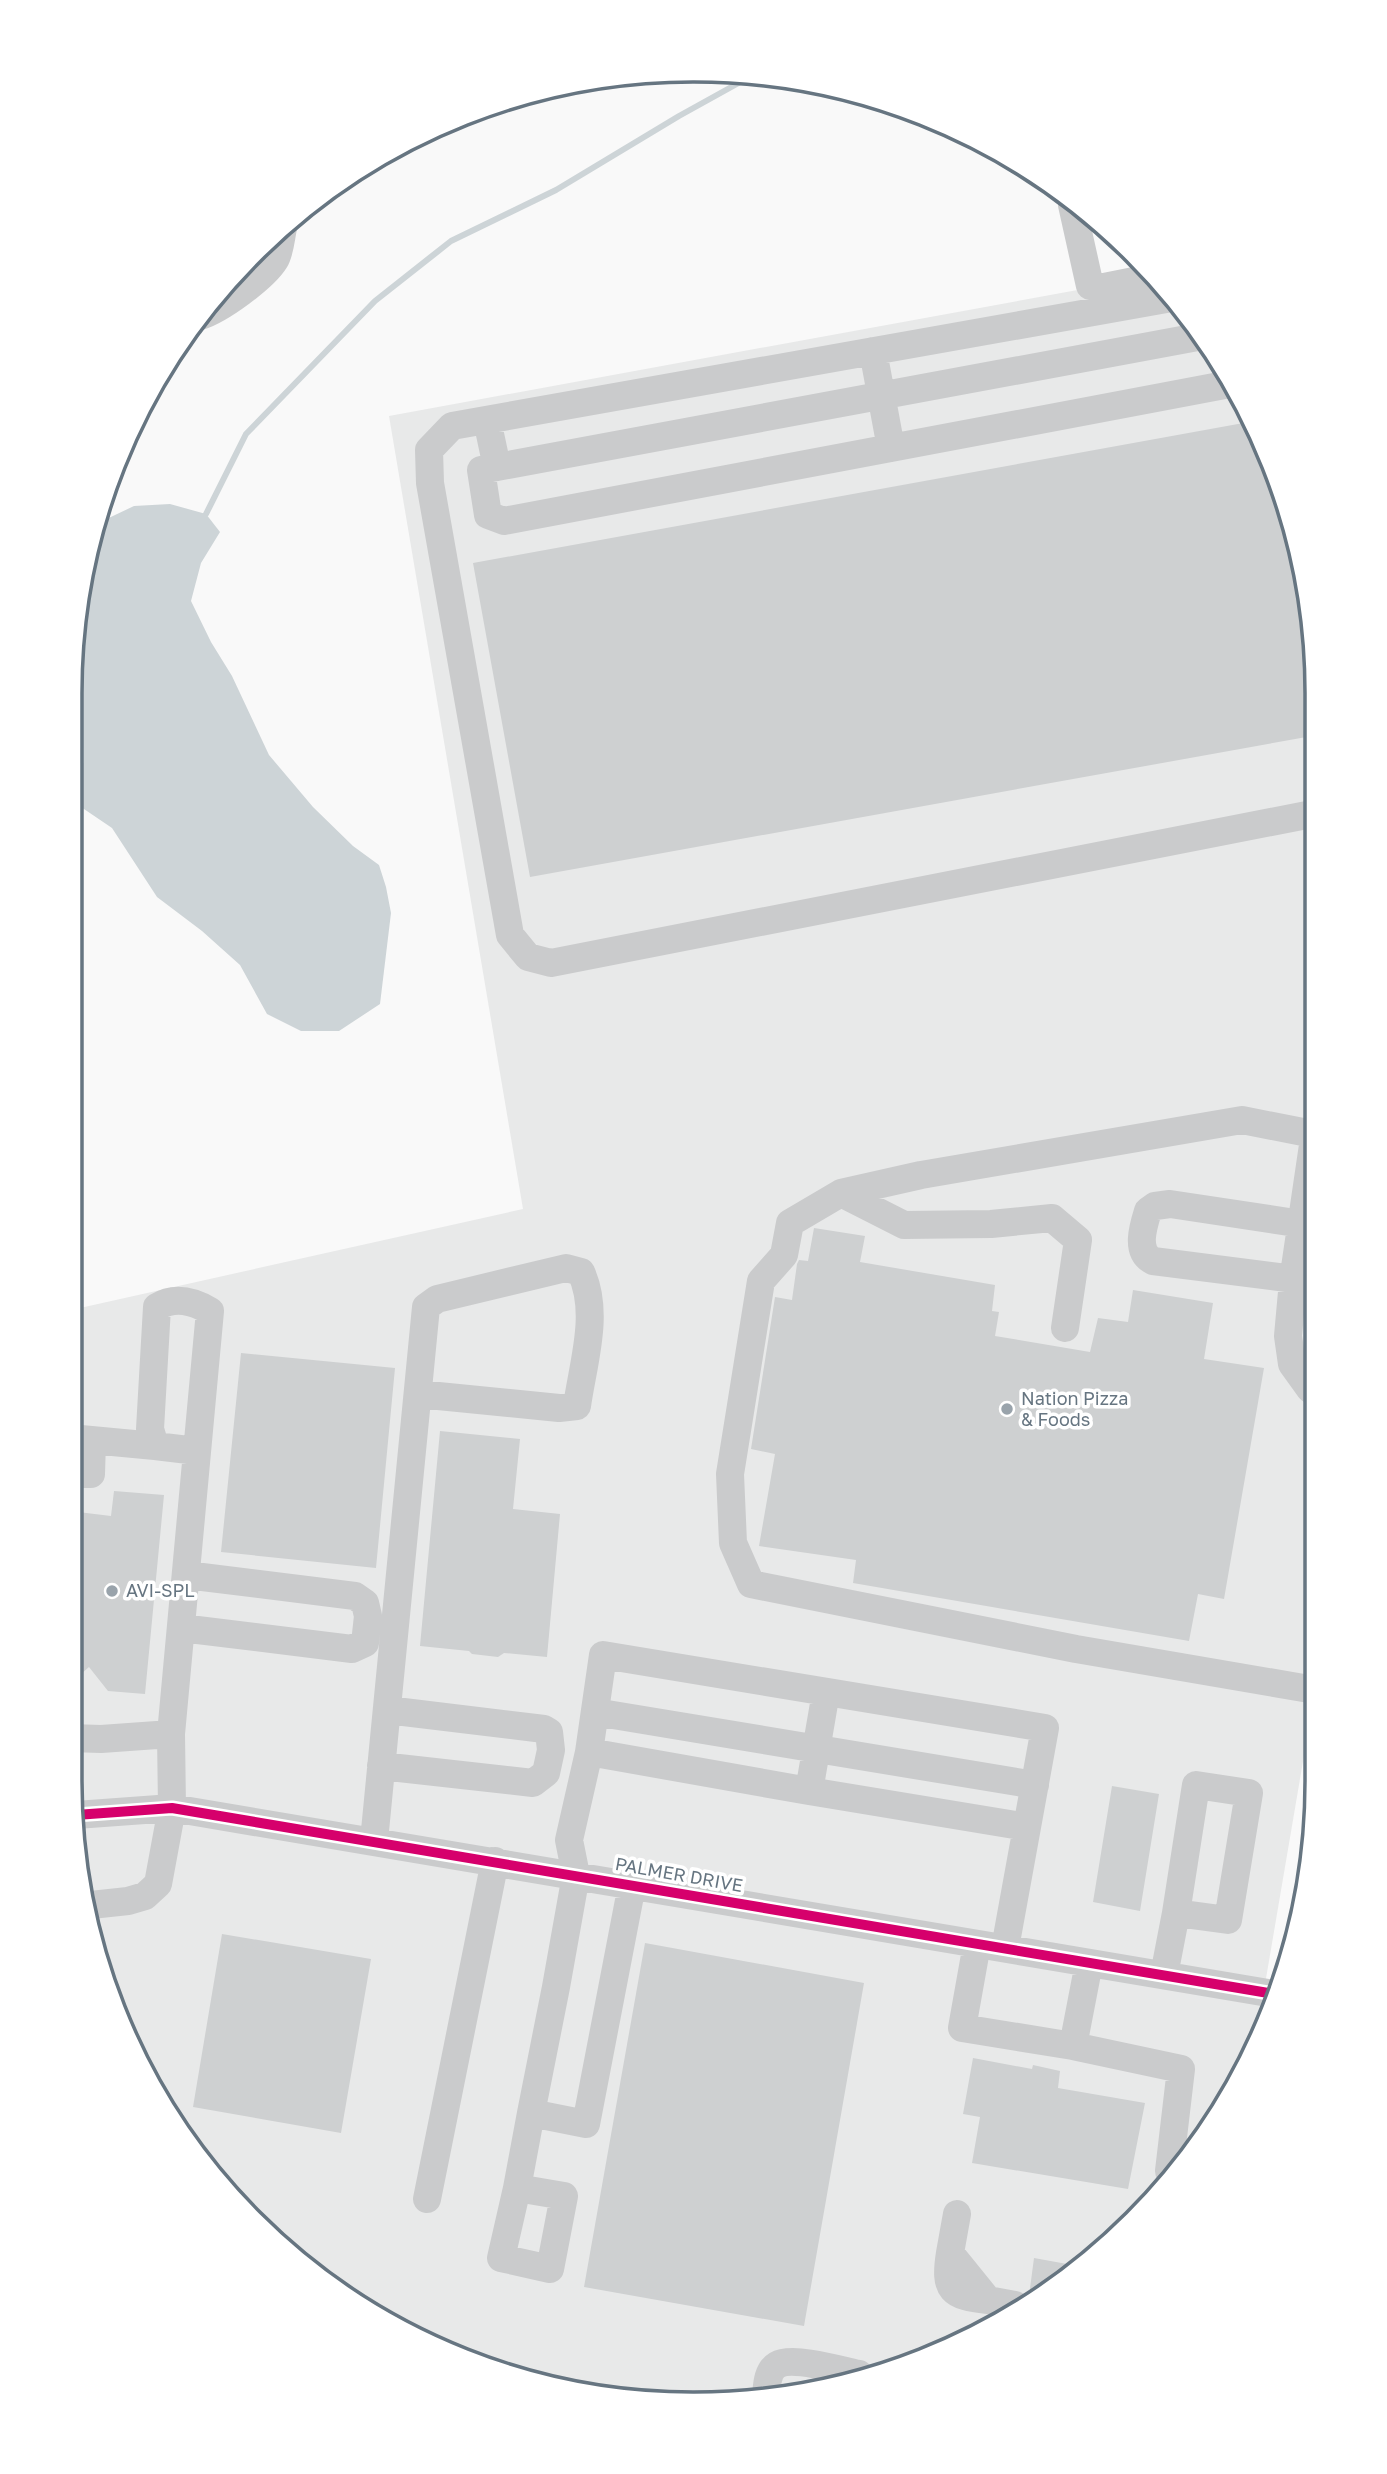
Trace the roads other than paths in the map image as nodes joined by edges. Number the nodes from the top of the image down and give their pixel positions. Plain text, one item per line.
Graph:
1 (1074, 216) edge
2 (280, 244) edge
3 (1143, 279) edge
4 (1161, 300) edge
5 (221, 306) edge
6 (1191, 338) edge
7 (873, 351) junction
8 (1222, 386) edge
9 (881, 396) junction
10 (487, 420) junction
11 (891, 448) junction
12 (497, 467) junction
13 (1305, 815) edge
14 (1305, 1132) edge
15 (841, 1193) junction
16 (1305, 1204) edge
17 (1302, 1224) junction
18 (1294, 1279) junction
19 (1065, 1328) dead end
20 (1305, 1382) edge
21 (418, 1394) junction
22 (82, 1439) edge
23 (82, 1442) edge
24 (155, 1447) junction
25 (197, 1451) junction
26 (82, 1474) edge
27 (186, 1575) junction
28 (181, 1628) junction
29 (1305, 1687) edge
30 (826, 1692) junction
31 (387, 1710) junction
32 (595, 1712) junction
33 (171, 1734) junction
34 (82, 1738) edge
35 (816, 1747) junction
36 (589, 1752) junction
37 (381, 1766) junction
38 (1035, 1785) junction
39 (809, 1791) junction
40 (172, 1808) junction
41 (84, 1814) edge
42 (1027, 1827) junction
43 (374, 1841) junction
44 (495, 1861) junction
45 (576, 1875) junction
46 (632, 1885) junction
47 (95, 1905) edge
48 (1176, 1913) junction
49 (977, 1944) junction
50 (1005, 1948) junction
51 (1089, 1963) junction
52 (1164, 1975) junction
53 (1266, 1993) edge
54 (1073, 2046) junction
55 (531, 2113) junction
56 (1170, 2163) edge
57 (517, 2188) dead end
58 (427, 2199) dead end
59 (957, 2214) dead end
60 (1002, 2303) edge
61 (848, 2372) edge
62 (767, 2387) edge

1 - 3 street
2 - 5 street
4 - 7 street
6 - 9 street
7 - 9 street
7 - 10 street
8 - 11 street
9 - 11 street
9 - 12 street
10 - 12 street
10 - 13 street
11 - 12 street
14 - 15 street
15 - 19 street
15 - 29 street
16 - 17 street
17 - 18 street
17 - 18 street
18 - 20 street
21 - 21 street
21 - 31 street
22 - 24 street
23 - 26 street
24 - 25 street
24 - 25 street
25 - 27 street
27 - 28 street
27 - 28 street
28 - 33 street
30 - 32 street
30 - 35 street
30 - 38 street
31 - 37 street
31 - 37 street
32 - 35 street
32 - 36 street
33 - 34 street
33 - 40 street
35 - 38 street
35 - 39 street
36 - 39 street
36 - 45 street
37 - 43 street
38 - 42 street
39 - 42 street
40 - 41 street, PALMER DRIVE
40 - 43 street, PALMER DRIVE
40 - 47 street
42 - 50 street
43 - 44 street, PALMER DRIVE
44 - 45 street, PALMER DRIVE
44 - 58 street
45 - 46 street, PALMER DRIVE
45 - 55 street
46 - 49 street, PALMER DRIVE
46 - 55 street
48 - 48 street
48 - 52 street
49 - 50 street, PALMER DRIVE
49 - 54 street
50 - 51 street, PALMER DRIVE
51 - 52 street, PALMER DRIVE
51 - 54 street
52 - 53 street, PALMER DRIVE
54 - 56 street
55 - 57 street
59 - 60 street
61 - 62 street

